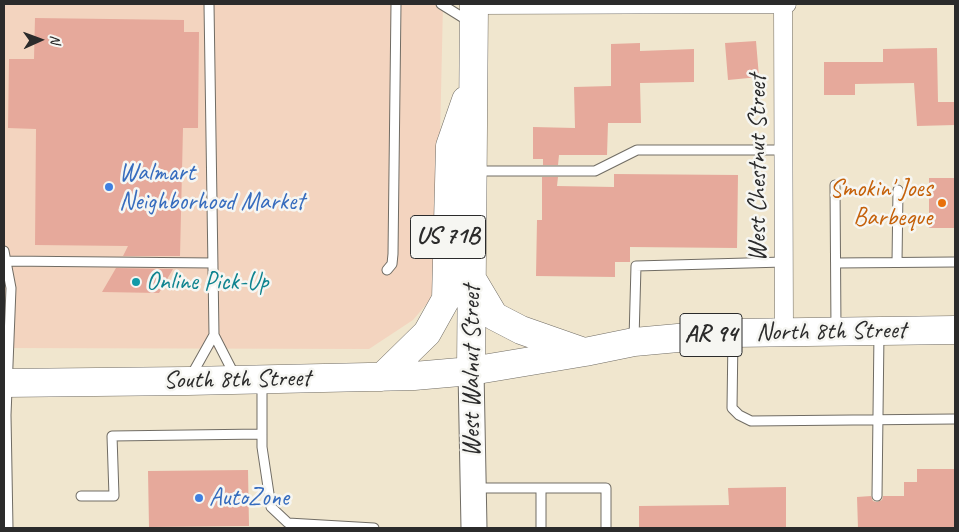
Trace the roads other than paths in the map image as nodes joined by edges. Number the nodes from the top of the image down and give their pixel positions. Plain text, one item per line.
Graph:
1 (209, 4) edge
2 (396, 4) edge
3 (441, 4) edge
4 (783, 4) edge
5 (788, 4) edge
6 (474, 11) edge
7 (474, 76) junction
8 (783, 150) junction
9 (472, 172) junction
10 (835, 185) dead end
11 (898, 190) dead end
12 (5, 256) edge
13 (784, 262) junction
14 (897, 262) junction
15 (955, 262) edge
16 (213, 263) junction
17 (836, 263) junction
18 (387, 270) dead end
19 (471, 279) junction
20 (879, 330) junction
21 (955, 330) edge
22 (836, 331) junction
23 (784, 332) junction
24 (733, 333) junction
25 (214, 334) junction
26 (634, 342) junction
27 (585, 352) junction
28 (470, 371) junction
29 (382, 377) junction
30 (249, 380) junction
31 (6, 382) edge
32 (188, 382) junction
33 (878, 419) junction
34 (955, 419) edge
35 (262, 434) junction
36 (5, 450) edge
37 (474, 488) junction
38 (541, 488) junction
39 (81, 496) dead end
40 (877, 496) dead end
41 (8, 528) edge
42 (374, 528) edge
43 (474, 528) edge
44 (542, 528) edge
45 (606, 528) edge

1 - 16 lane
2 - 18 lane
3 - 6 lane
4 - 5 street
4 - 6 street
4 - 8 street, West Chestnut Street
6 - 7 main road, West Walnut Street / US 71B
7 - 9 main road, West Walnut Street / US 71B
7 - 29 main road, US 71B
8 - 9 lane
8 - 13 street, West Chestnut Street
9 - 19 main road, West Walnut Street / US 71B
10 - 17 lane
11 - 14 lane
12 - 16 lane
12 - 31 lane
13 - 23 street, West Chestnut Street
13 - 26 lane
14 - 15 lane
14 - 17 lane
16 - 25 lane
17 - 22 lane
19 - 27 main road
19 - 28 main road, West Walnut Street / US 71B
20 - 21 main road, North 8th Street / AR 94
20 - 22 main road, North 8th Street / AR 94
20 - 33 lane
22 - 23 main road, North 8th Street / AR 94
23 - 24 main road, North 8th Street / AR 94
24 - 26 main road, North 8th Street / AR 94
24 - 33 lane
25 - 30 lane
25 - 32 lane
26 - 27 main road, North 8th Street / AR 94
27 - 28 main road, North 8th Street / AR 94
28 - 29 main road, South 8th Street
28 - 37 main road, West Walnut Street
29 - 30 main road, South 8th Street
30 - 32 main road, South 8th Street
30 - 35 lane
31 - 32 main road, South 8th Street
31 - 36 lane
33 - 34 lane
33 - 40 lane
35 - 39 lane
35 - 42 lane
36 - 41 lane
37 - 38 lane
37 - 43 main road, West Walnut Street
38 - 44 lane
38 - 45 lane

